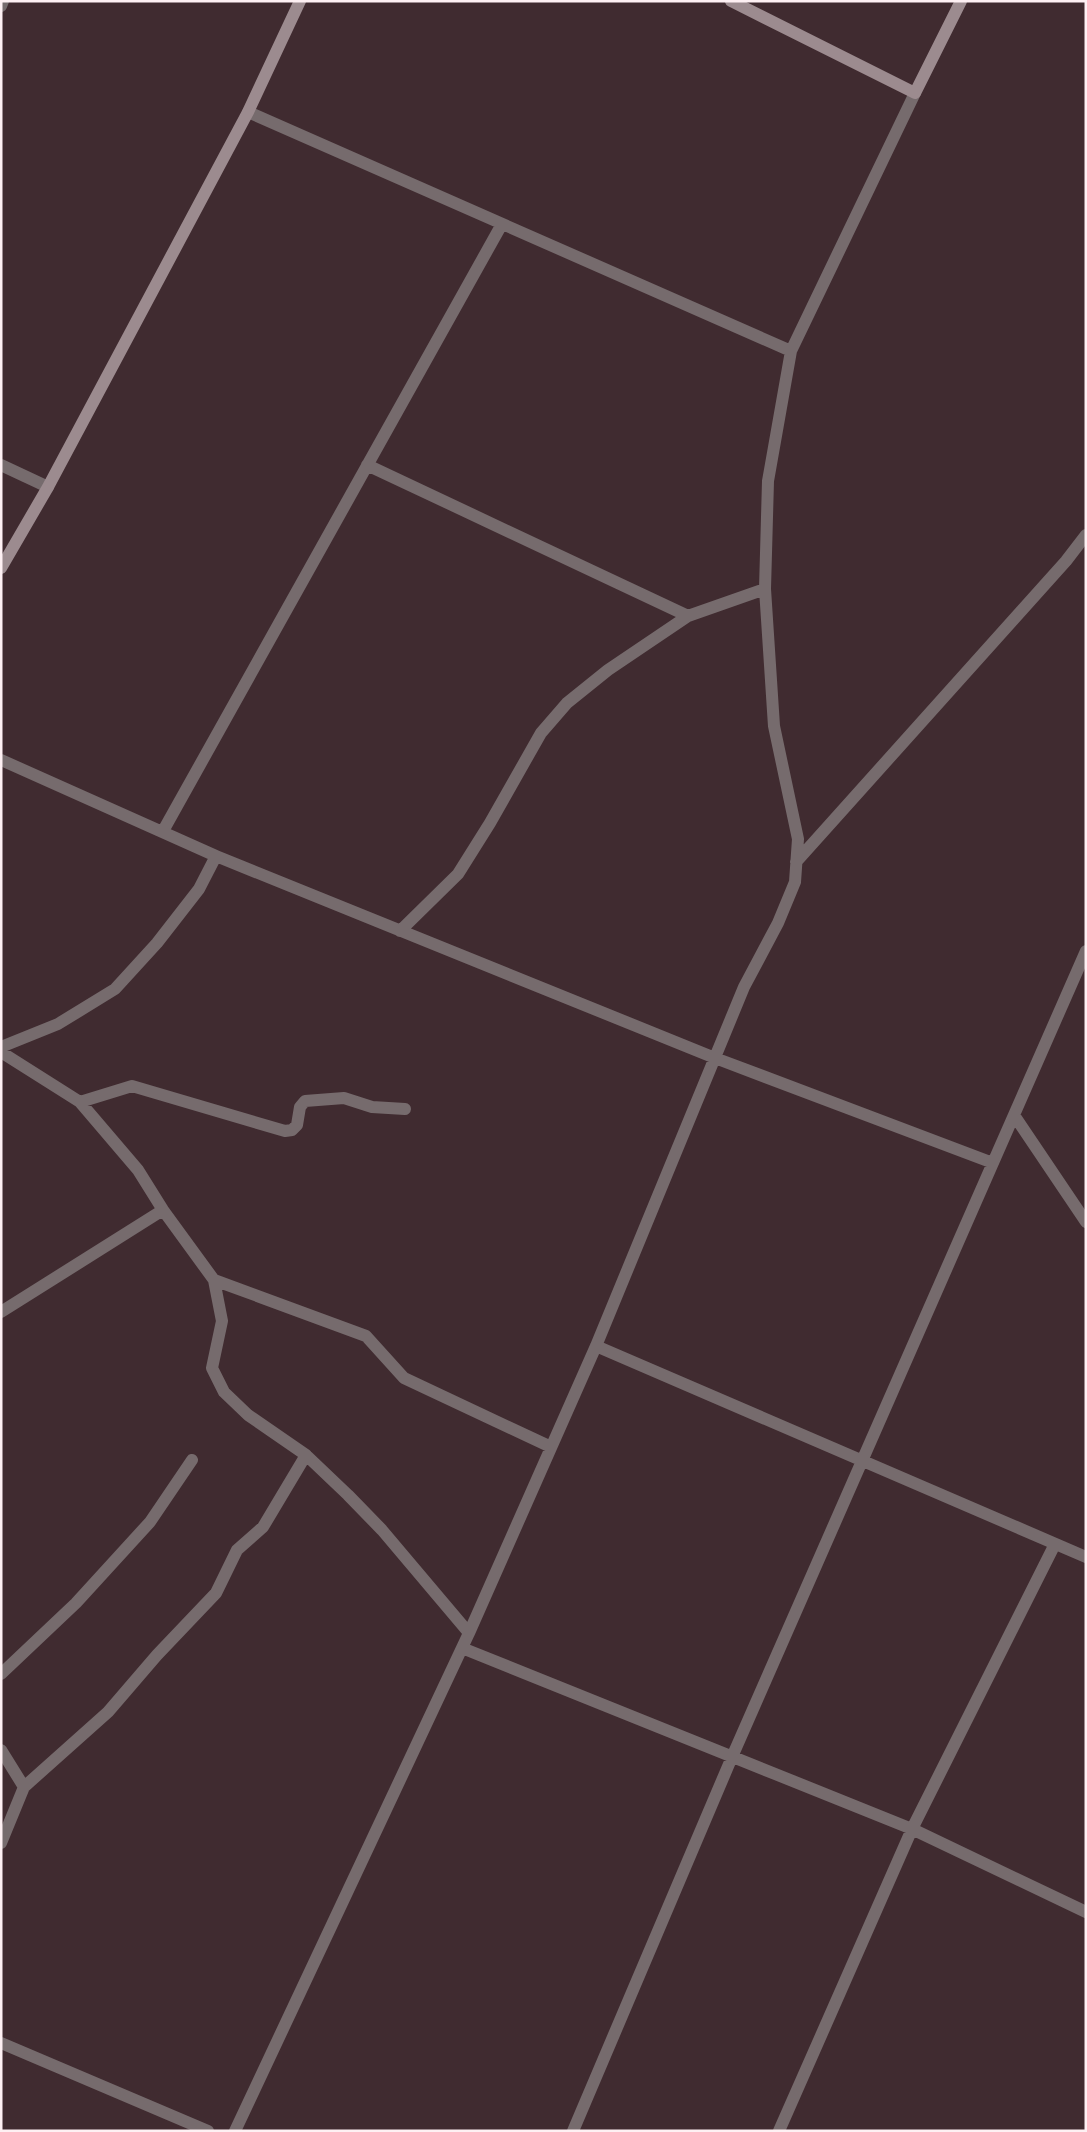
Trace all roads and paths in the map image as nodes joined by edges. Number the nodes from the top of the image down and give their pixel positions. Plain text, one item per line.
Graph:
1 (3, 1) edge
2 (300, 1) edge
3 (731, 1) edge
4 (961, 1) edge
5 (1, 6) edge
6 (915, 93) junction
7 (248, 112) junction
8 (502, 224) junction
9 (791, 351) junction
10 (367, 464) junction
11 (1, 465) edge
12 (48, 487) junction
13 (1086, 535) edge
14 (1, 568) edge
15 (765, 589) junction
16 (688, 616) junction
17 (1, 760) edge
18 (163, 830) junction
19 (216, 856) junction
20 (796, 862) junction
21 (400, 931) junction
22 (1086, 951) edge
23 (1, 1047) edge
24 (1, 1052) edge
25 (715, 1058) junction
26 (80, 1102) junction
27 (405, 1109) dead end
28 (1014, 1114) junction
29 (993, 1163) junction
30 (163, 1210) junction
31 (1086, 1222) edge
32 (214, 1280) junction
33 (1, 1312) edge
34 (596, 1346) junction
35 (551, 1447) junction
36 (306, 1455) junction
37 (192, 1460) dead end
38 (862, 1462) junction
39 (1055, 1544) junction
40 (1086, 1557) edge
41 (469, 1633) junction
42 (462, 1648) junction
43 (1, 1674) edge
44 (1, 1750) edge
45 (732, 1757) junction
46 (24, 1787) junction
47 (912, 1829) junction
48 (1, 1844) edge
49 (1086, 1912) edge
50 (1, 2043) edge
51 (208, 2131) edge
52 (235, 2131) edge
53 (572, 2131) edge
54 (778, 2131) edge

1 - 5 street
2 - 7 street
3 - 6 street
4 - 6 street
6 - 9 street
7 - 8 street
7 - 12 street
8 - 9 street
8 - 10 street
9 - 15 street
10 - 16 street
10 - 18 street
11 - 12 street
12 - 14 street
13 - 20 street
15 - 16 street
15 - 20 street
16 - 21 street
17 - 18 street
18 - 19 street
19 - 21 street
19 - 23 street
20 - 25 street
21 - 25 street
22 - 28 street
24 - 26 street
25 - 29 street
25 - 34 street
26 - 27 street
26 - 30 street
28 - 29 street
28 - 31 street
29 - 38 street
30 - 32 street
30 - 33 street
32 - 35 street
32 - 36 street
34 - 35 street
34 - 38 street
35 - 41 street
36 - 41 street
36 - 46 street
37 - 43 street
38 - 39 street
38 - 45 street
39 - 40 street
39 - 47 street
41 - 42 street
42 - 45 street
42 - 52 street
44 - 46 street
45 - 47 street
45 - 53 street
46 - 48 street
47 - 49 street
47 - 54 street
50 - 51 street

